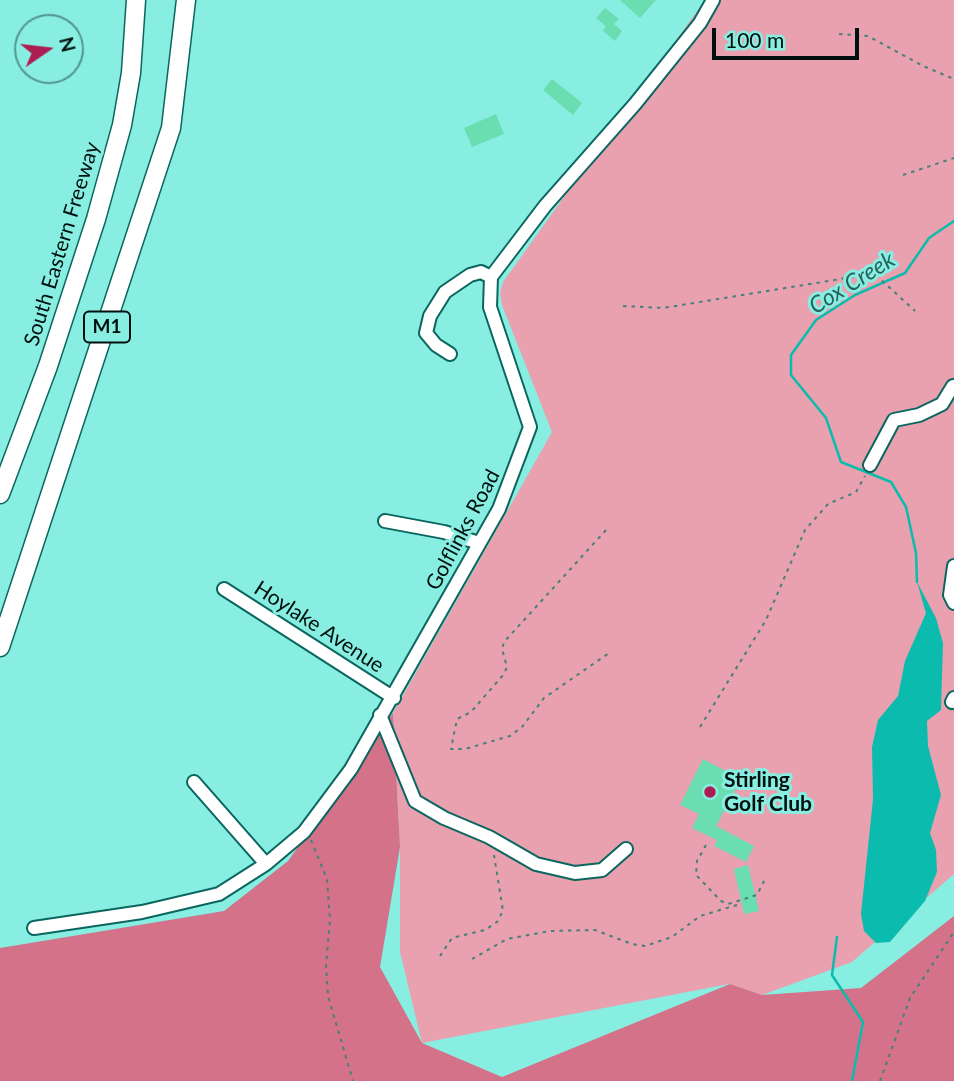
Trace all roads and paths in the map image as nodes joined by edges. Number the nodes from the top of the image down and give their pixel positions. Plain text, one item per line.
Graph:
1 (136, 0) edge
2 (186, 0) edge
3 (713, 0) edge
4 (839, 34) dead end
5 (954, 79) edge
6 (954, 158) edge
7 (903, 175) dead end
8 (491, 277) junction
9 (623, 306) dead end
10 (915, 311) dead end
11 (450, 354) dead end
12 (954, 386) edge
13 (870, 465) dead end
14 (865, 478) dead end
15 (0, 494) edge
16 (385, 521) dead end
17 (606, 530) dead end
18 (479, 543) junction
19 (954, 566) edge
20 (224, 589) dead end
21 (954, 603) edge
22 (0, 647) edge
23 (609, 653) dead end
24 (394, 698) junction
25 (380, 715) junction
26 (701, 727) dead end
27 (194, 782) dead end
28 (304, 832) junction
29 (706, 845) dead end
30 (494, 846) dead end
31 (626, 849) dead end
32 (266, 864) junction
33 (764, 881) dead end
34 (737, 905) dead end
35 (34, 928) dead end
36 (954, 932) edge
37 (440, 956) dead end
38 (472, 959) dead end
39 (353, 1081) edge
40 (880, 1081) edge

1 - 15 highway, South Eastern Freeway / M1
2 - 22 highway, M1
3 - 8 street
4 - 5 path
6 - 7 path
8 - 11 street
8 - 18 street, Golflinks Road
9 - 10 path
12 - 13 street
14 - 26 path
16 - 18 street
17 - 23 path
18 - 24 street, Golflinks Road
19 - 21 street
20 - 24 street, Hoylake Avenue
24 - 25 street, Golflinks Road
25 - 28 street, Golflinks Road
25 - 31 street
27 - 32 street
28 - 32 street, Golflinks Road
28 - 39 path
29 - 33 path
30 - 37 path
32 - 35 street, Golflinks Road
34 - 38 path
36 - 40 path

